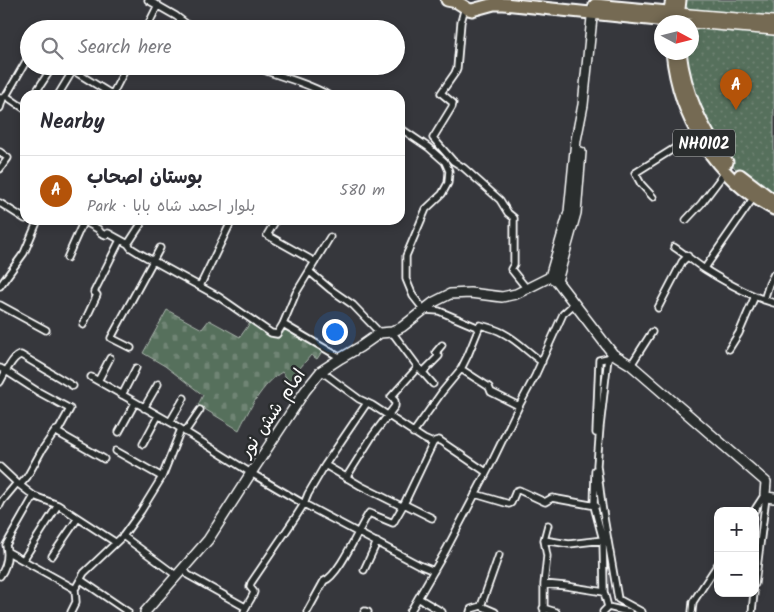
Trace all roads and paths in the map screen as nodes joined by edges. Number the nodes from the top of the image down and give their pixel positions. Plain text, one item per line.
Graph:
1 (148, 0) edge
2 (447, 0) edge
3 (539, 0) edge
4 (672, 0) edge
5 (680, 0) edge
6 (463, 4) edge
7 (482, 4) edge
8 (158, 6) junction
9 (594, 6) edge
10 (673, 15) edge
11 (674, 15) edge
12 (654, 16) edge
13 (151, 20) edge
14 (181, 20) edge
15 (699, 20) edge
16 (774, 21) edge
17 (699, 24) edge
18 (774, 30) edge
19 (674, 60) edge
20 (682, 60) edge
21 (20, 70) edge
22 (47, 75) edge
23 (70, 75) edge
24 (80, 75) edge
25 (122, 75) edge
26 (276, 75) edge
27 (37, 90) edge
28 (61, 90) edge
29 (104, 90) edge
30 (115, 90) edge
31 (319, 90) edge
32 (3, 97) edge
33 (20, 106) edge
34 (0, 108) edge
35 (405, 131) edge
36 (697, 134) junction
37 (433, 138) junction
38 (428, 147) junction
39 (0, 152) edge
40 (0, 169) edge
41 (726, 171) junction
42 (653, 196) dead end
43 (754, 197) junction
44 (774, 201) edge
45 (0, 205) edge
46 (774, 209) edge
47 (20, 217) edge
48 (686, 220) dead end
49 (35, 225) edge
50 (81, 225) edge
51 (91, 225) edge
52 (140, 225) edge
53 (230, 225) edge
54 (273, 225) edge
55 (330, 237) dead end
56 (120, 240) junction
57 (128, 244) junction
58 (674, 246) dead end
59 (160, 248) dead end
60 (688, 256) junction
61 (67, 258) dead end
62 (153, 261) junction
63 (315, 262) junction
64 (705, 269) junction
65 (310, 272) junction
66 (774, 274) edge
67 (553, 279) junction
68 (0, 286) edge
69 (200, 286) junction
70 (527, 289) junction
71 (755, 296) junction
72 (764, 300) junction
73 (774, 303) edge
74 (574, 304) junction
75 (0, 305) edge
76 (658, 308) dead end
77 (424, 310) junction
78 (283, 324) junction
79 (83, 325) dead end
80 (479, 328) junction
81 (46, 330) dead end
82 (392, 332) junction
83 (652, 332) dead end
84 (380, 333) junction
85 (442, 345) dead end
86 (131, 348) dead end
87 (729, 349) dead end
88 (611, 356) junction
89 (110, 358) dead end
90 (341, 358) junction
91 (542, 362) junction
92 (631, 365) junction
93 (418, 366) junction
94 (0, 368) edge
95 (136, 368) dead end
96 (461, 369) junction
97 (6, 371) junction
98 (321, 371) junction
99 (423, 372) junction
100 (91, 377) dead end
101 (98, 381) junction
102 (0, 382) edge
103 (158, 384) dead end
104 (433, 384) dead end
105 (73, 386) dead end
106 (122, 395) junction
107 (184, 398) dead end
108 (135, 403) junction
109 (367, 403) junction
110 (519, 406) junction
111 (144, 408) junction
112 (200, 410) dead end
113 (158, 416) junction
114 (388, 416) junction
115 (170, 422) junction
116 (55, 431) junction
117 (183, 431) junction
118 (119, 432) dead end
119 (413, 432) junction
120 (433, 443) junction
121 (143, 444) dead end
122 (116, 451) dead end
123 (104, 459) dead end
124 (325, 465) junction
125 (0, 467) edge
126 (486, 472) junction
127 (251, 473) junction
128 (162, 477) junction
129 (346, 478) junction
130 (19, 484) junction
131 (475, 494) junction
132 (34, 496) junction
133 (768, 496) edge
134 (304, 504) junction
135 (404, 504) junction
136 (0, 505) edge
137 (58, 505) junction
138 (594, 506) junction
139 (602, 506) junction
140 (758, 507) edge
141 (78, 518) junction
142 (432, 518) dead end
143 (548, 526) dead end
144 (358, 533) junction
145 (123, 536) junction
146 (544, 540) junction
147 (603, 540) junction
148 (115, 542) junction
149 (377, 542) junction
150 (8, 552) junction
151 (499, 555) dead end
152 (52, 556) dead end
153 (759, 557) edge
154 (23, 560) junction
155 (184, 569) junction
156 (364, 570) dead end
157 (714, 570) edge
158 (434, 571) junction
159 (0, 576) edge
160 (177, 576) junction
161 (81, 580) junction
162 (544, 584) junction
163 (75, 589) junction
164 (604, 592) junction
165 (754, 597) edge
166 (418, 598) junction
167 (481, 606) junction
168 (608, 607) junction
169 (245, 609) edge
170 (544, 610) edge
171 (628, 610) edge
172 (71, 612) edge
173 (128, 612) edge
174 (145, 612) edge
175 (307, 612) edge
176 (364, 612) edge
177 (368, 612) edge
178 (410, 612) edge
179 (442, 612) edge
180 (470, 612) edge
181 (495, 612) edge
182 (556, 612) edge
183 (603, 612) edge
184 (642, 612) edge
185 (692, 612) edge
186 (752, 612) edge

1 - 8 street
2 - 6 highway
3 - 9 highway
4 - 10 highway
5 - 11 highway
6 - 7 highway
6 - 37 street
7 - 9 highway
8 - 13 street
8 - 14 street
9 - 12 highway
9 - 67 street
15 - 16 main road
17 - 18 main road
19 - 36 highway, NH0102
20 - 44 highway, NH0102
21 - 32 street
22 - 27 street
23 - 28 street
24 - 29 street
25 - 30 street
26 - 31 street
32 - 33 street
32 - 34 street
35 - 38 street
36 - 41 highway, NH0102
36 - 42 street
37 - 38 street
37 - 70 street
38 - 77 street
39 - 40 street
41 - 43 highway, NH0102
41 - 48 street
43 - 46 highway, NH0102
43 - 64 street
45 - 47 street
49 - 68 street
50 - 61 street
51 - 56 street
52 - 57 street
53 - 69 street
54 - 63 street
55 - 63 street
56 - 57 street
56 - 79 street
57 - 62 street
58 - 60 street
59 - 62 street
60 - 64 street
60 - 76 street
62 - 69 street
62 - 86 street
63 - 65 street
64 - 71 street
65 - 78 street
65 - 84 street
66 - 72 street
67 - 70 street
67 - 74 street
69 - 78 street
70 - 77 street
71 - 72 street
71 - 87 street
72 - 73 street
74 - 88 street
74 - 91 street
75 - 81 street
77 - 80 street
77 - 82 street
78 - 90 street
80 - 91 street
80 - 96 street
82 - 84 street
82 - 93 street
83 - 92 street
84 - 90 street, امام شش نور
85 - 99 street
88 - 92 street
88 - 138 street
88 - 139 street
89 - 101 street
90 - 98 street, امام شش نور
91 - 110 street
92 - 133 street
93 - 99 street
93 - 114 street
94 - 97 street
95 - 106 street
96 - 110 street
96 - 119 street
97 - 102 street
97 - 105 street
97 - 116 street
98 - 109 street
98 - 127 street, امام شش نور
99 - 104 street
100 - 101 street
101 - 106 street
103 - 111 street
106 - 108 street
107 - 115 street
108 - 111 street
108 - 118 street
109 - 114 street
109 - 124 street
110 - 126 street
111 - 113 street
112 - 117 street
113 - 115 street
113 - 121 street
114 - 119 street
114 - 129 street
115 - 117 street
116 - 123 street
116 - 130 street
117 - 127 street
117 - 128 street
119 - 120 street
120 - 126 street
120 - 135 street
122 - 128 street
124 - 129 street
124 - 134 street
125 - 130 street
126 - 131 street
127 - 134 street
127 - 155 street, امام شش نور
128 - 145 street
129 - 135 street
130 - 132 street
130 - 136 street
131 - 138 street
131 - 158 street
132 - 137 street
132 - 150 street
133 - 140 street
133 - 153 street
134 - 144 street
134 - 169 street
135 - 142 street
135 - 144 street
137 - 141 street
137 - 154 street
138 - 139 street
138 - 147 street
139 - 171 street
141 - 148 street
141 - 152 street
143 - 146 street
144 - 149 street
144 - 175 street
145 - 148 street
145 - 160 street
146 - 147 street
146 - 162 street
147 - 164 street
148 - 161 street
149 - 156 street
149 - 158 street
150 - 154 street
150 - 159 street
151 - 167 street
154 - 163 street
155 - 160 street, امام شش نور
155 - 169 street
157 - 185 street
158 - 166 street
160 - 174 street, امام شش نور
161 - 163 street
161 - 173 street
162 - 164 street
162 - 170 street
163 - 172 street
164 - 168 street
165 - 186 street
166 - 178 street
166 - 179 street
167 - 180 street
167 - 181 street
168 - 171 street
168 - 183 street
170 - 182 street
171 - 184 street
176 - 177 street

